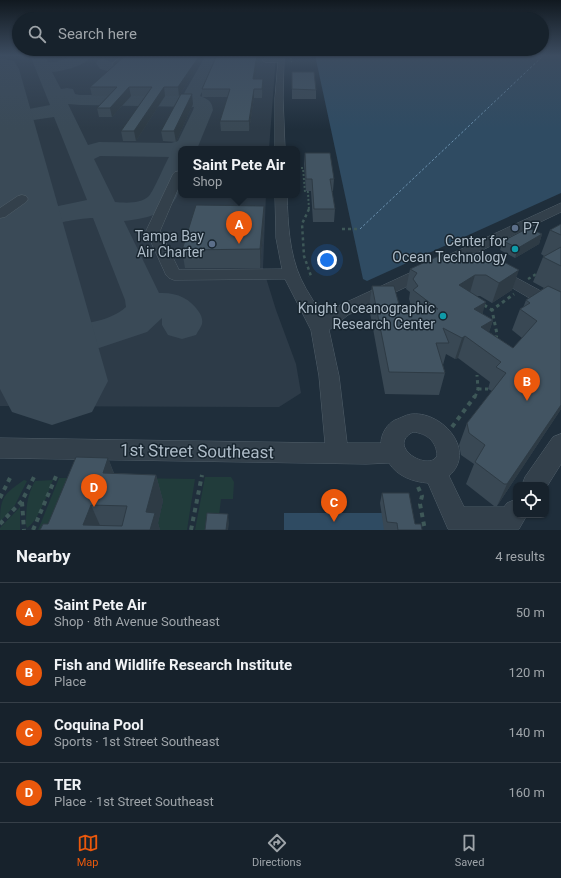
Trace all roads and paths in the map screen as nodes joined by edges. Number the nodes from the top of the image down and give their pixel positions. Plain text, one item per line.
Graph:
1 (280, 80) edge
2 (280, 146) edge
3 (300, 168) edge
4 (178, 176) edge
5 (281, 198) edge
6 (22, 199) dead end
7 (561, 207) edge
8 (0, 214) edge
9 (342, 229) dead end
10 (360, 229) dead end
11 (463, 254) junction
12 (543, 271) edge
13 (291, 274) junction
14 (309, 277) dead end
15 (518, 285) junction
16 (480, 303) edge
17 (561, 309) edge
18 (492, 310) junction
19 (319, 328) junction
20 (494, 346) edge
21 (477, 375) dead end
22 (478, 389) junction
23 (488, 389) dead end
24 (443, 438) junction
25 (561, 444) edge
26 (0, 448) edge
27 (394, 452) junction
28 (337, 454) junction
29 (57, 474) dead end
30 (202, 475) dead end
31 (34, 477) dead end
32 (424, 477) junction
33 (10, 478) dead end
34 (536, 482) edge
35 (0, 498) edge
36 (22, 501) junction
37 (513, 516) edge
38 (0, 524) edge
39 (24, 530) edge
40 (33, 530) edge
41 (191, 530) edge
42 (425, 530) edge

1 - 2 street
3 - 14 path
4 - 13 street
5 - 13 street
6 - 8 street
7 - 11 street
9 - 10 path
11 - 15 street
11 - 19 street
12 - 15 path
13 - 19 street
15 - 17 street
15 - 18 path
16 - 18 path
18 - 20 path
19 - 28 street
21 - 22 path
22 - 23 path
22 - 24 path
24 - 27 street
24 - 32 street
25 - 34 street
26 - 28 street, 1st Street Southeast
27 - 28 street, 1st Street Southeast
27 - 32 street
29 - 40 path
30 - 41 path
31 - 36 path
32 - 37 street
32 - 42 path
33 - 35 path
36 - 38 path
36 - 39 path

